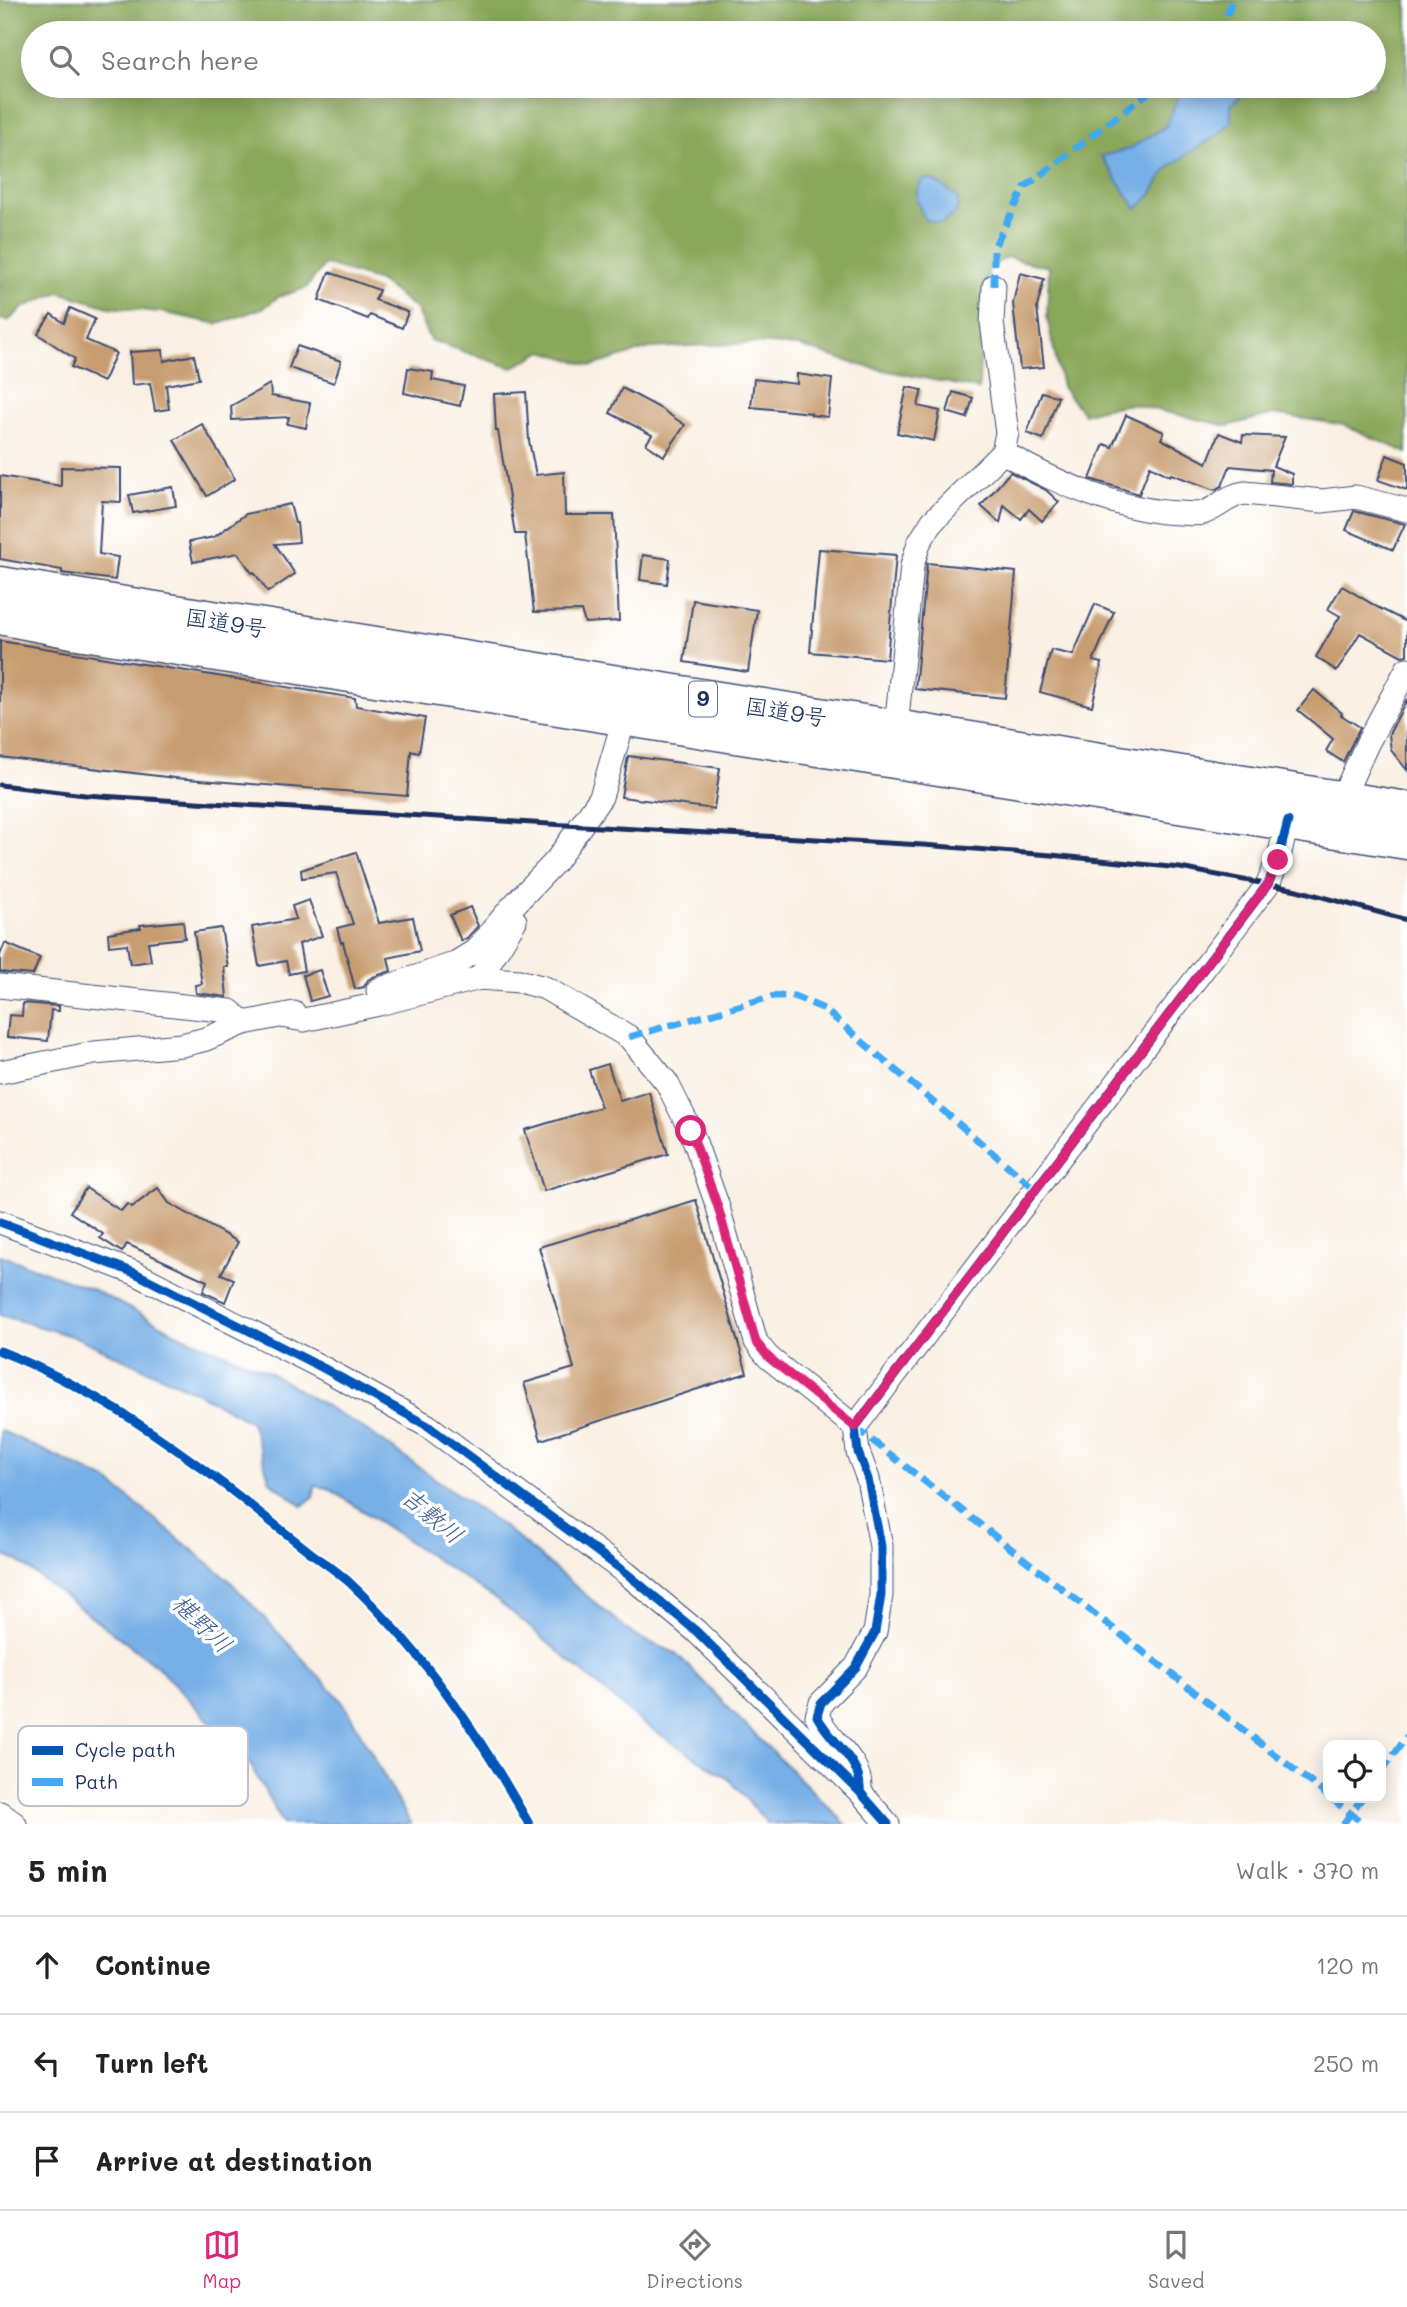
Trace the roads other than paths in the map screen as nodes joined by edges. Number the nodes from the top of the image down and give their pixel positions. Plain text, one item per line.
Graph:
1 (994, 286) dead end
2 (1003, 452) junction
3 (1407, 510) edge
4 (0, 586) edge
5 (0, 615) edge
6 (1407, 669) edge
7 (625, 716) junction
8 (896, 729) junction
9 (1341, 801) junction
10 (1407, 811) edge
11 (1288, 821) junction
12 (1407, 840) edge
13 (521, 898) junction
14 (480, 978) junction
15 (0, 986) edge
16 (281, 1016) junction
17 (244, 1023) junction
18 (0, 1072) edge
19 (0, 1222) edge
20 (855, 1427) junction
21 (860, 1792) junction
22 (0, 1813) edge
23 (15, 1824) edge
24 (888, 1824) edge

1 - 2 street
2 - 3 street
2 - 8 street
4 - 8 highway, 国道9号 / 9
5 - 7 highway, 国道9号 / 9
6 - 9 street
7 - 11 highway, 国道9号 / 9
7 - 13 street
8 - 9 highway, 国道9号 / 9
9 - 10 highway, 国道9号 / 9
11 - 12 highway, 国道9号 / 9
11 - 20 street
13 - 14 street
13 - 16 street
14 - 16 street
14 - 20 street
15 - 17 street
16 - 17 street
17 - 18 street
19 - 21 street
20 - 21 street
21 - 24 street
22 - 23 street

